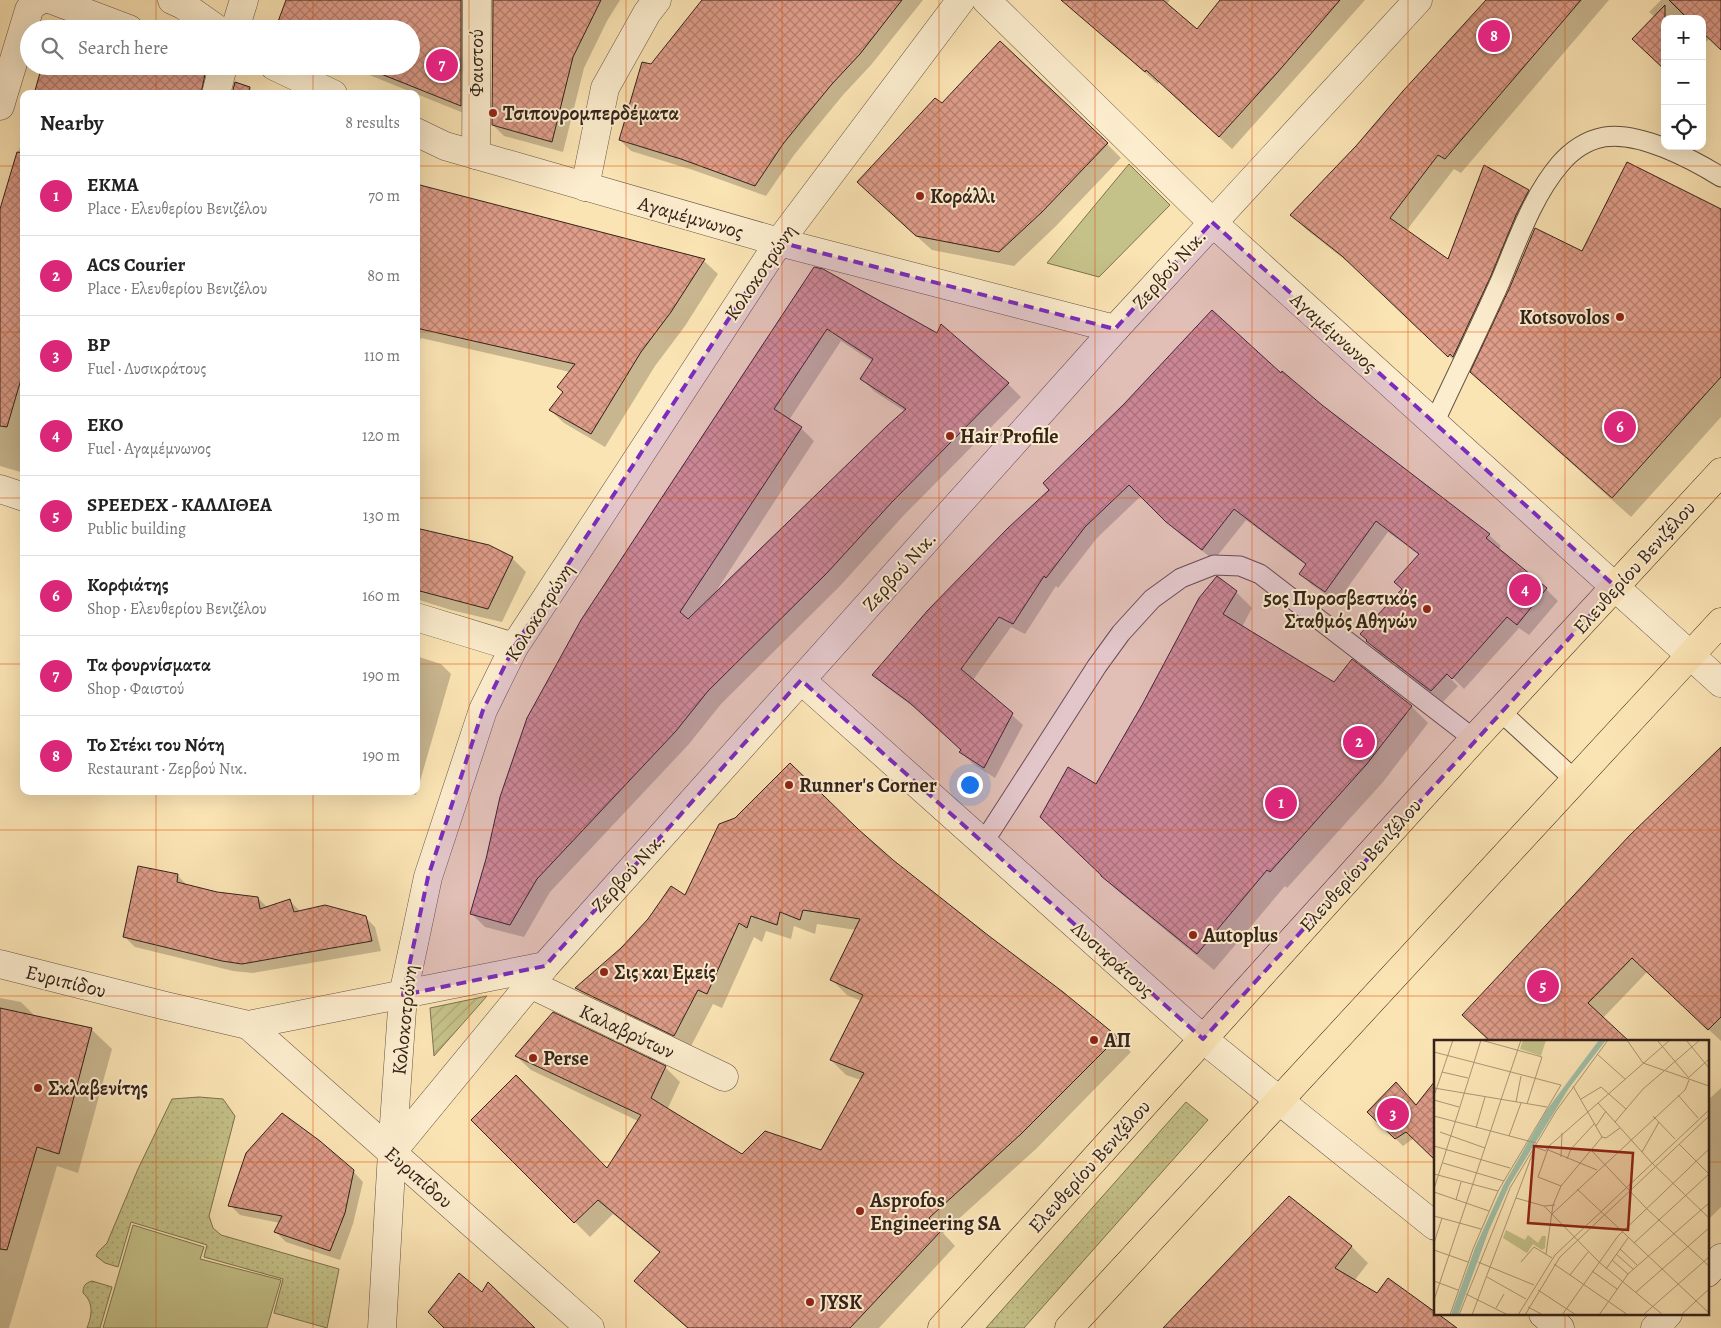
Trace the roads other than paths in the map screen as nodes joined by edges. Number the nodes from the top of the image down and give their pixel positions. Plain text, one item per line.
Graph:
1 (41, 0) edge
2 (52, 0) edge
3 (172, 0) edge
4 (244, 0) edge
5 (477, 0) edge
6 (656, 0) edge
7 (961, 0) edge
8 (986, 0) edge
9 (1418, 0) edge
10 (26, 20) edge
11 (105, 20) edge
12 (204, 20) edge
13 (238, 20) edge
14 (20, 40) edge
15 (221, 75) edge
16 (293, 75) edge
17 (217, 90) edge
18 (325, 90) edge
19 (0, 106) edge
20 (420, 134) edge
21 (476, 155) junction
22 (1721, 177) edge
23 (585, 187) junction
24 (1212, 222) junction
25 (778, 242) junction
26 (1115, 329) junction
27 (1434, 423) junction
28 (1721, 472) edge
29 (0, 490) edge
30 (20, 496) edge
31 (1616, 587) junction
32 (420, 618) edge
33 (1721, 622) edge
34 (514, 647) junction
35 (1690, 655) junction
36 (801, 680) junction
37 (1721, 683) edge
38 (1501, 712) junction
39 (1474, 740) junction
40 (1575, 780) junction
41 (983, 843) junction
42 (0, 964) edge
43 (537, 975) junction
44 (403, 995) junction
45 (248, 1025) junction
46 (1203, 1039) junction
47 (724, 1076) dead end
48 (1278, 1099) junction
49 (392, 1152) junction
50 (1434, 1225) edge
51 (1721, 1258) edge
52 (1708, 1272) edge
53 (1545, 1316) edge
54 (1666, 1316) edge
55 (382, 1328) edge
56 (590, 1328) edge
57 (942, 1328) edge
58 (1069, 1328) edge
59 (1560, 1328) edge
60 (1655, 1328) edge

1 - 10 street
2 - 11 street
3 - 12 street
4 - 13 street
5 - 21 street, Φαιστού
6 - 23 street
7 - 25 street, Κολοκοτρώνη
8 - 24 street, Αγαμέμνωνος
9 - 24 street, Ζερβού Νικ.
14 - 19 street
15 - 17 street
16 - 18 street
20 - 21 street, Αγαμέμνωνος
21 - 23 street, Αγαμέμνωνος
22 - 27 lane
23 - 25 street, Αγαμέμνωνος
24 - 26 street, Ζερβού Νικ.
24 - 27 street, Αγαμέμνωνος
25 - 26 street, Αγαμέμνωνος
25 - 34 street, Κολοκοτρώνη
26 - 36 street, Ζερβού Νικ.
27 - 31 street, Αγαμέμνωνος
28 - 31 main road, Ελευθερίου Βενιζέλου
29 - 30 street
31 - 35 street, Αγαμέμνωνος
31 - 38 main road, Ελευθερίου Βενιζέλου
32 - 34 street
33 - 35 main road
34 - 44 street, Κολοκοτρώνη
35 - 37 street, Αγαμέμνωνος
35 - 40 main road
36 - 41 street, Λυσικράτους
36 - 43 street, Ζερβού Νικ.
38 - 39 main road, Ελευθερίου Βενιζέλου
38 - 40 lane
39 - 41 lane
39 - 46 main road, Ελευθερίου Βενιζέλου
40 - 48 main road
41 - 46 street, Λυσικράτους
42 - 45 street, Ευριπίδου
43 - 44 street, Ευριπίδου
43 - 47 street, Καλαβρύτων
43 - 49 street, Ζερβού Νικ.
44 - 45 street, Ευριπίδου
44 - 49 street, Κολοκοτρώνη
45 - 49 street, Ευριπίδου
46 - 48 street, Λυσικράτους
46 - 57 main road, Ελευθερίου Βενιζέλου
48 - 50 street, Λυσικράτους
48 - 58 main road
49 - 55 street, Κολοκοτρώνη
49 - 56 street, Ευριπίδου
51 - 52 street
53 - 59 street
54 - 60 street

